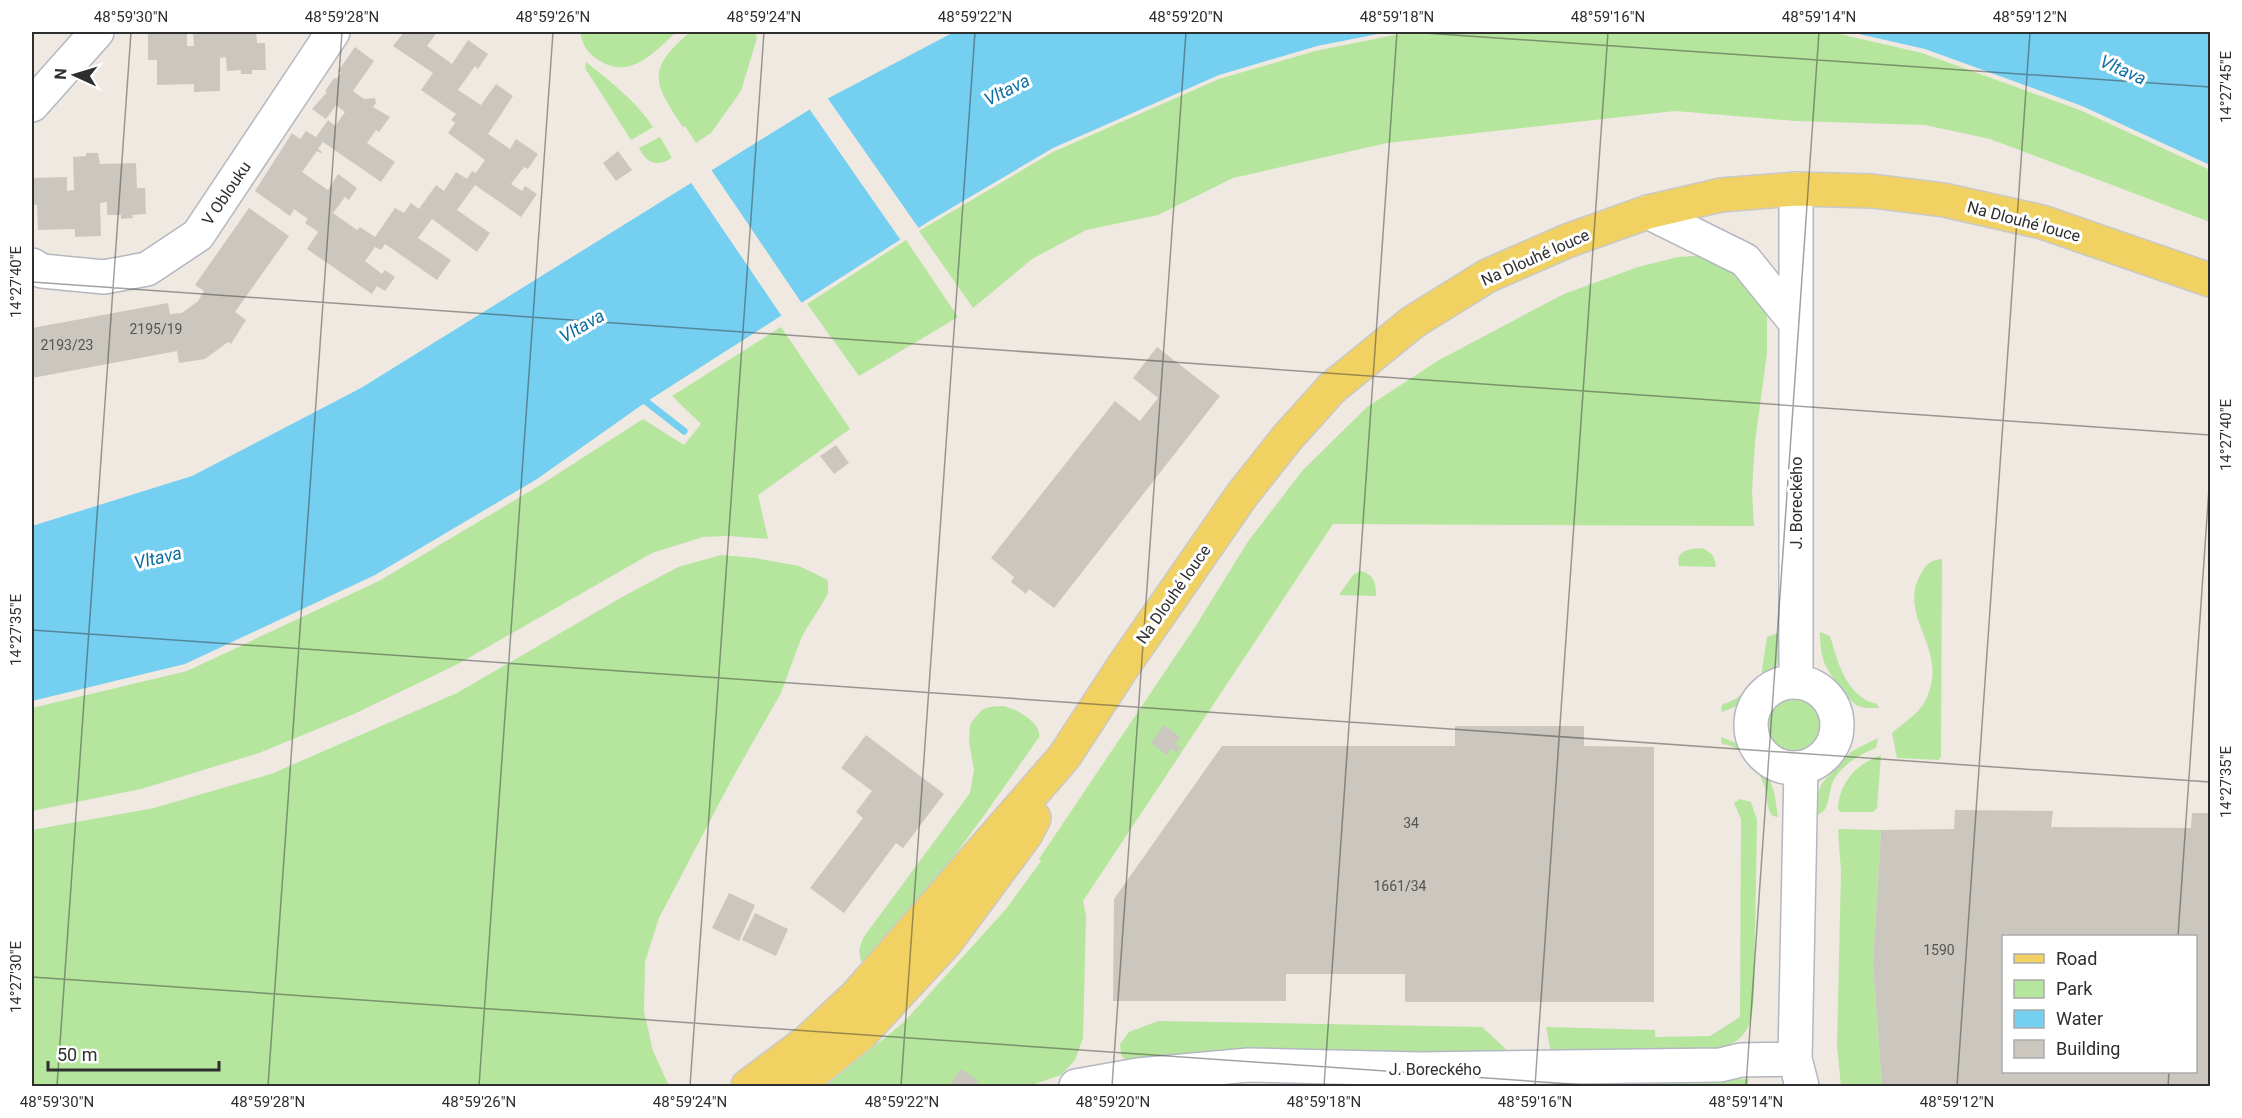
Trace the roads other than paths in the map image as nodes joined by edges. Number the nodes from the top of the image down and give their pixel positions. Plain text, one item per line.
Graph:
1 (97, 32) edge
2 (333, 32) edge
3 (32, 105) edge
4 (1796, 189) junction
5 (1648, 212) junction
6 (32, 265) edge
7 (2211, 280) edge
8 (1796, 324) junction
9 (1796, 682) junction
10 (1064, 757) junction
11 (1801, 768) junction
12 (1799, 1073) edge
13 (748, 1086) edge
14 (796, 1086) edge
15 (1076, 1086) edge

1 - 3 street
2 - 6 street, V Oblouku
4 - 5 main road, Na Dlouhé louce
4 - 7 main road, Na Dlouhé louce
4 - 8 street, J. Boreckého
5 - 8 street
5 - 10 main road, Na Dlouhé louce
8 - 9 street, J. Boreckého
9 - 11 street
9 - 11 street
10 - 13 main road
10 - 14 main road
11 - 12 street, J. Boreckého
12 - 15 street, J. Boreckého

